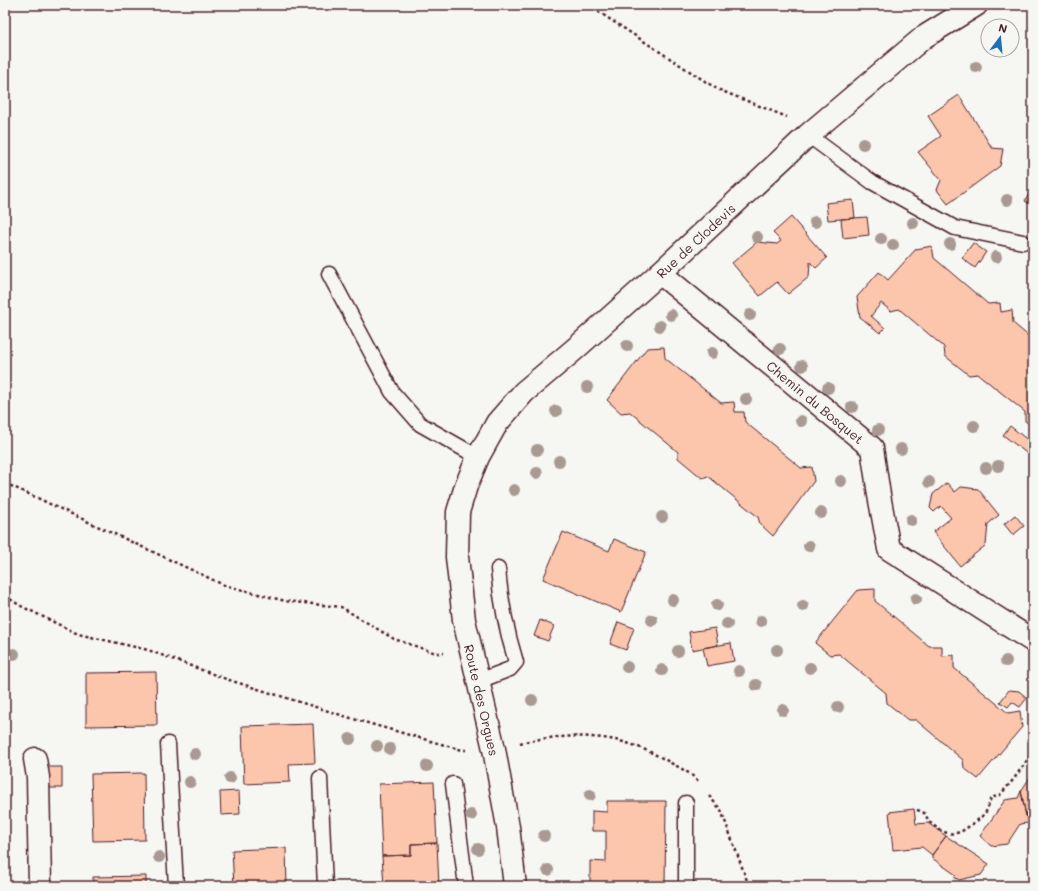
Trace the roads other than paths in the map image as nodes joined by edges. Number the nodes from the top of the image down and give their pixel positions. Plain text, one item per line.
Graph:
1 (976, 5) edge
2 (808, 134) junction
3 (1023, 242) dead end
4 (660, 273) junction
5 (329, 274) dead end
6 (478, 457) junction
7 (458, 512) joint
8 (498, 570) dead end
9 (1033, 641) edge
10 (479, 681) junction
11 (168, 744) dead end
12 (35, 759) dead end
13 (320, 778) dead end
14 (453, 784) dead end
15 (686, 803) dead end
16 (40, 886) edge
17 (176, 886) edge
18 (325, 886) edge
19 (466, 886) edge
20 (515, 886) edge
21 (686, 886) edge

1 - 2 street, Rue de Clodevis
2 - 3 lane
2 - 4 street, Rue de Clodevis
4 - 6 street, Rue de Clodevis
4 - 9 street, Chemin du Bosquet
5 - 6 lane
6 - 7 street, Rue de Clodevis
7 - 10 street, Route des Orgues
8 - 10 lane
10 - 20 street, Route des Orgues
11 - 17 lane
12 - 16 street
13 - 18 lane
14 - 19 lane
15 - 21 lane

